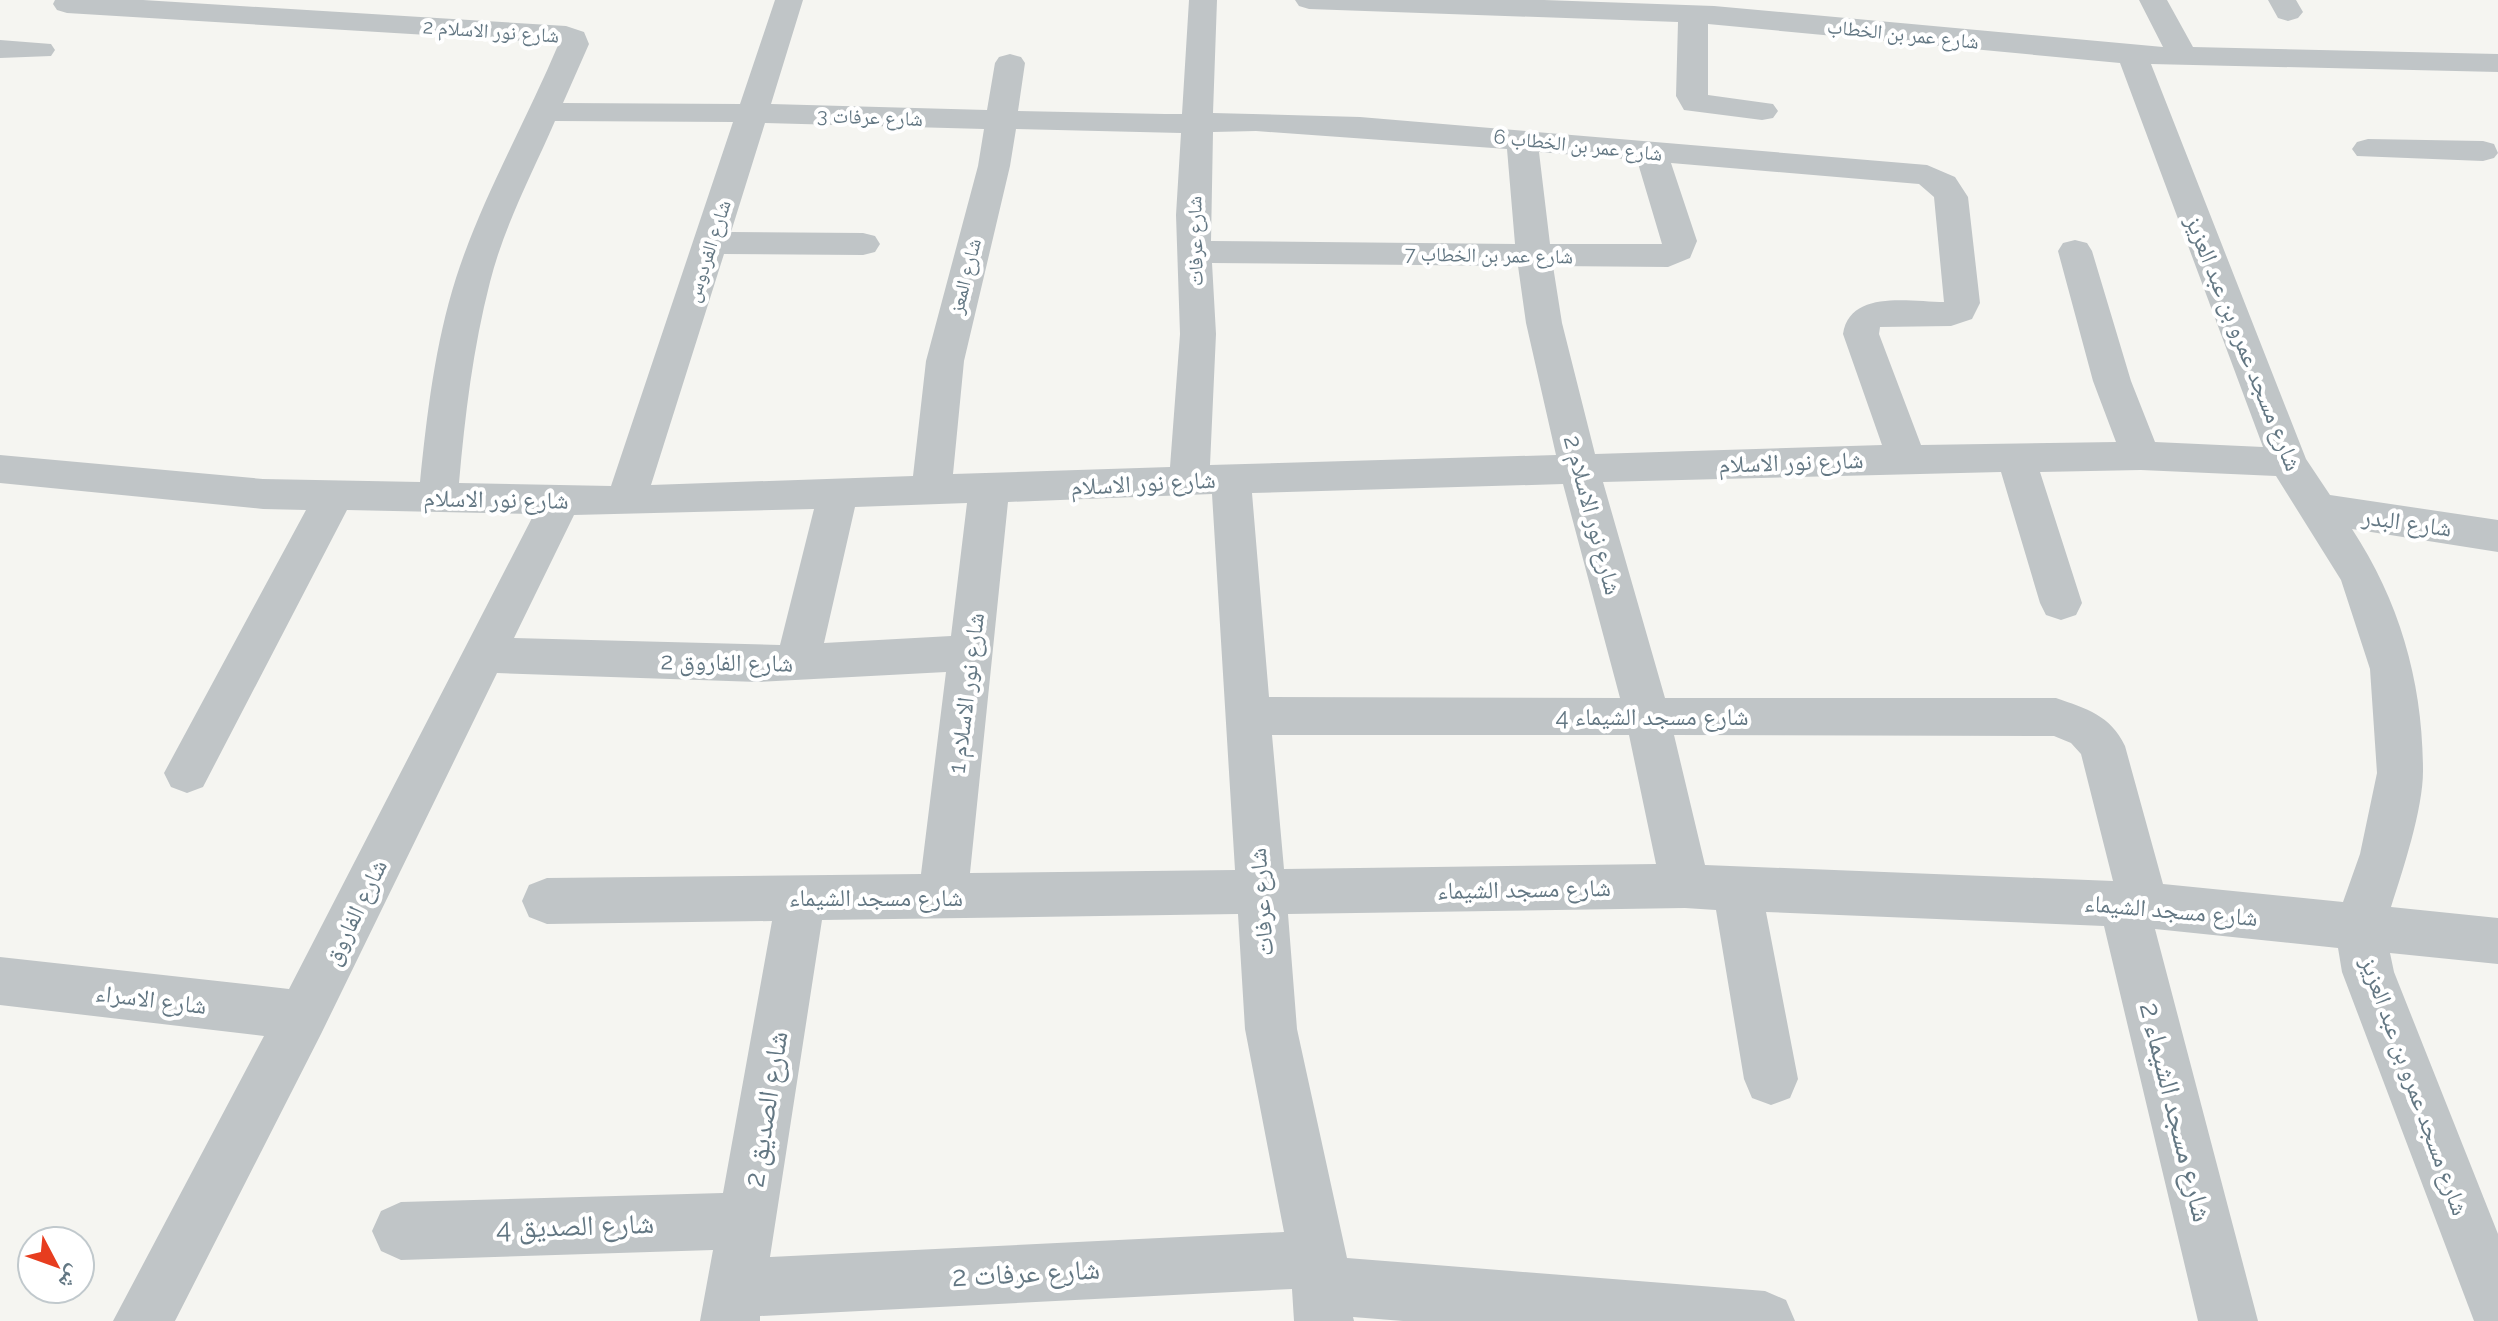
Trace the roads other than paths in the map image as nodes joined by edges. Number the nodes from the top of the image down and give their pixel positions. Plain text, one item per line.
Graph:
1 (789, 0) edge
2 (1203, 0) edge
3 (1309, 0) edge
4 (2153, 0) edge
5 (67, 4) dead end
6 (1706, 10) edge
7 (0, 49) edge
8 (40, 50) dead end
9 (2132, 55) junction
10 (2183, 56) junction
11 (1010, 63) dead end
12 (2498, 63) edge
13 (1762, 111) dead end
14 (544, 112) junction
15 (753, 113) junction
16 (999, 121) junction
17 (1195, 123) junction
18 (1522, 139) junction
19 (2368, 149) dead end
20 (1651, 152) junction
21 (2483, 152) edge
22 (710, 243) junction
23 (863, 244) dead end
24 (2075, 251) dead end
25 (1195, 252) junction
26 (1534, 256) junction
27 (2141, 456) junction
28 (2016, 457) junction
29 (1907, 459) junction
30 (2288, 462) junction
31 (0, 469) edge
32 (1579, 469) junction
33 (1210, 480) junction
34 (989, 489) junction
35 (931, 491) junction
36 (838, 494) junction
37 (334, 496) junction
38 (438, 498) junction
39 (561, 500) junction
40 (626, 501) junction
41 (2315, 508) junction
42 (2498, 536) edge
43 (2061, 603) dead end
44 (971, 653) junction
45 (483, 655) junction
46 (797, 663) junction
47 (1647, 715) junction
48 (1248, 716) junction
49 (2056, 717) joint
50 (187, 773) dead end
51 (1685, 886) junction
52 (1737, 889) junction
53 (1260, 893) junction
54 (801, 897) junction
55 (943, 897) junction
56 (547, 901) dead end
57 (2134, 904) junction
58 (2360, 927) junction
59 (2498, 941) edge
60 (0, 981) edge
61 (303, 1016) junction
62 (1771, 1079) dead end
63 (748, 1221) junction
64 (401, 1231) dead end
65 (1321, 1288) edge
66 (733, 1304) edge
67 (2498, 1308) edge
68 (143, 1321) edge
69 (1765, 1321) edge
70 (2228, 1321) edge

1 - 15 street, شارع الفردوس
2 - 17 street, شارع عرفات
3 - 6 street, شارع عمر بن الخطاب
4 - 10 street
5 - 14 street, شارع نور الاسلام 2
6 - 9 street, شارع عمر بن الخطاب
6 - 13 street
7 - 8 street
9 - 10 street, شارع عمر بن الخطاب
9 - 30 street, شارع مسجد عمرو بن عبد العزيز
10 - 12 street, شارع عمر بن الخطاب
11 - 16 street, شارع المعز
14 - 15 street, شارع عرفات 3
14 - 38 street, شارع نور الاسلام 2
15 - 16 street, شارع عرفات 3
15 - 22 street, شارع الفردوس
16 - 17 street, شارع عرفات 3
16 - 35 street, شارع المعز
17 - 18 street, شارع عمر بن الخطاب 6
17 - 25 street, شارع عرفات
18 - 20 street, شارع عمر بن الخطاب 6
18 - 26 street, شارع نور الاسلام 2
19 - 21 street
20 - 26 street, شارع عمر بن الخطاب 7
20 - 29 street, شارع عمر بن الخطاب 6
22 - 23 street
22 - 40 street, شارع الفردوس
24 - 27 street
25 - 26 street, شارع عمر بن الخطاب 7
25 - 33 street, شارع عرفات
26 - 32 street, شارع نور الاسلام 2
27 - 28 street, شارع نور الاسلام
27 - 30 street, شارع نور الاسلام
28 - 29 street, شارع نور الاسلام
28 - 43 street
29 - 32 street, شارع نور الاسلام
30 - 41 street, شارع مسجد عمرو بن عبد العزيز
31 - 37 street, شارع نور الاسلام
32 - 33 street, شارع نور الاسلام
32 - 47 street, شارع نور الاسلام 2
33 - 34 street, شارع نور الاسلام
33 - 48 street, شارع عرفات
34 - 35 street, شارع نور الاسلام
34 - 44 street, شارع نور الاسلام 1
35 - 36 street, شارع نور الاسلام
36 - 40 street, شارع نور الاسلام
36 - 46 street
37 - 38 street, شارع نور الاسلام
37 - 50 street
38 - 39 street, شارع نور الاسلام
39 - 40 street, شارع نور الاسلام
39 - 45 street, شارع الفاروق
41 - 42 street, شارع البدر
41 - 58 street, شارع مسجد عمرو بن عبد العزيز
44 - 46 street, شارع الفاروق 2
44 - 55 street, شارع نور الاسلام 1
45 - 46 street, شارع الفاروق 2
45 - 61 street, شارع الفاروق
47 - 48 street, شارع مسجد الشيماء 4
47 - 49 street, شارع مسجد الشيماء 4
47 - 51 street, شارع نور الاسلام 2
48 - 53 street, شارع عرفات
49 - 57 street, شارع مسجد الشيماء 2
51 - 52 street, شارع مسجد الشيماء
51 - 53 street, شارع مسجد الشيماء
52 - 57 street, شارع مسجد الشيماء
52 - 62 street
53 - 55 street, شارع مسجد الشيماء
53 - 65 street, شارع عرفات
54 - 55 street, شارع مسجد الشيماء
54 - 56 street, شارع مسجد الشيماء
54 - 63 street, شارع الصديق 2
57 - 58 street, شارع مسجد الشيماء
57 - 70 street, شارع مسجد الشيماء 2
58 - 59 street, شارع مسجد الشيماء
58 - 67 street, شارع مسجد عمرو بن عبد العزيز
60 - 61 street, شارع الاسراء
61 - 68 street, شارع الفاروق
63 - 64 street, شارع الصديق 4
63 - 66 street, شارع الصديق 2
65 - 66 street, شارع عرفات 2
65 - 69 street, شارع عرفات 2

